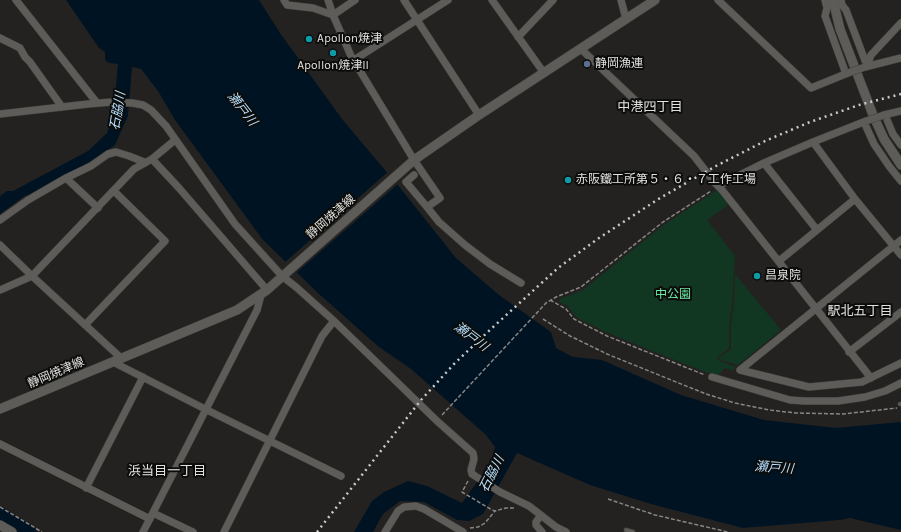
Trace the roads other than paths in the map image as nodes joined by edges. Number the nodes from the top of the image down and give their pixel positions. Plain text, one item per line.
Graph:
1 (16, 0) edge
2 (284, 0) edge
3 (328, 0) edge
4 (355, 0) edge
5 (404, 0) edge
6 (448, 0) edge
7 (492, 0) edge
8 (553, 0) edge
9 (621, 0) edge
10 (655, 0) edge
11 (718, 0) edge
12 (825, 0) edge
13 (833, 0) edge
14 (841, 0) edge
15 (333, 15) junction
16 (626, 19) junction
17 (418, 20) junction
18 (901, 24) edge
19 (518, 36) junction
20 (0, 38) edge
21 (580, 49) junction
22 (901, 58) edge
23 (354, 60) junction
24 (866, 67) junction
25 (544, 72) junction
26 (847, 74) junction
27 (98, 103) junction
28 (62, 107) junction
29 (901, 111) edge
30 (0, 114) edge
31 (479, 114) junction
32 (884, 115) junction
33 (865, 122) junction
34 (175, 140) junction
35 (813, 142) junction
36 (901, 145) edge
37 (152, 159) junction
38 (144, 162) junction
39 (412, 162) junction
40 (764, 163) junction
41 (901, 164) edge
42 (414, 175) dead end
43 (66, 178) junction
44 (901, 181) edge
45 (718, 186) junction
46 (114, 191) junction
47 (855, 199) junction
48 (427, 207) junction
49 (98, 208) junction
50 (0, 220) edge
51 (817, 230) junction
52 (901, 240) edge
53 (0, 245) edge
54 (893, 246) junction
55 (901, 255) edge
56 (779, 261) junction
57 (284, 275) junction
58 (32, 276) junction
59 (521, 283) dead end
60 (0, 290) edge
61 (264, 292) junction
62 (816, 309) junction
63 (901, 312) edge
64 (334, 321) junction
65 (85, 325) junction
66 (849, 352) junction
67 (117, 360) junction
68 (901, 363) edge
69 (143, 377) junction
70 (712, 377) road end
71 (871, 378) junction
72 (901, 383) edge
73 (0, 409) edge
74 (205, 409) junction
75 (270, 441) junction
76 (0, 444) edge
77 (341, 476) dead end
78 (86, 488) junction
79 (541, 515) junction
80 (152, 516) junction
81 (0, 525) edge
82 (626, 530) dead end
83 (462, 531) edge
84 (12, 532) edge
85 (144, 532) edge
86 (193, 532) edge
87 (224, 532) edge
88 (385, 532) edge
89 (542, 532) edge
90 (566, 532) edge
91 (633, 532) edge

1 - 27 street
2 - 15 street
3 - 15 street
4 - 15 street
5 - 17 street
6 - 17 street
7 - 19 street
8 - 19 street
9 - 16 street
10 - 16 main road, 静岡焼津線
11 - 26 street
12 - 26 street
13 - 41 main road
14 - 24 street
15 - 23 street
16 - 21 main road, 静岡焼津線
17 - 23 street
17 - 31 street
18 - 24 street
19 - 25 street
20 - 28 street
21 - 25 main road, 静岡焼津線
21 - 45 street
22 - 24 street
23 - 39 street
24 - 26 street, bridge
25 - 31 main road, 静岡焼津線
27 - 28 street
27 - 34 street
28 - 30 street
29 - 32 street
31 - 39 main road, 静岡焼津線
32 - 33 street, bridge
32 - 36 street
33 - 35 street
33 - 44 street
34 - 37 street
34 - 57 street
35 - 40 street
35 - 47 street
37 - 38 street
37 - 61 street
38 - 43 street
38 - 46 street
39 - 48 street
39 - 57 main road, 静岡焼津線
40 - 45 street
40 - 51 street
42 - 48 street
43 - 49 street
43 - 50 street
45 - 56 street
46 - 49 street
46 - 65 street
47 - 51 street
47 - 54 street
48 - 59 street
49 - 58 street
51 - 56 street
52 - 54 street
53 - 58 street
54 - 55 street
54 - 62 street
56 - 62 street
57 - 61 main road, 静岡焼津線
57 - 64 street
58 - 60 street
58 - 65 street
61 - 67 main road, 静岡焼津線
61 - 74 street
62 - 66 street
62 - 71 street
63 - 66 street
64 - 75 street
64 - 79 street
65 - 67 street
66 - 71 street
67 - 69 street
67 - 73 main road, 静岡焼津線
68 - 71 street
69 - 74 street
69 - 78 street
70 - 72 street
74 - 75 street
74 - 80 street
75 - 77 street
75 - 87 street
76 - 78 street
78 - 80 street
79 - 89 street
79 - 90 street
80 - 85 street
80 - 86 street
81 - 84 main road
82 - 91 lane
83 - 88 street

